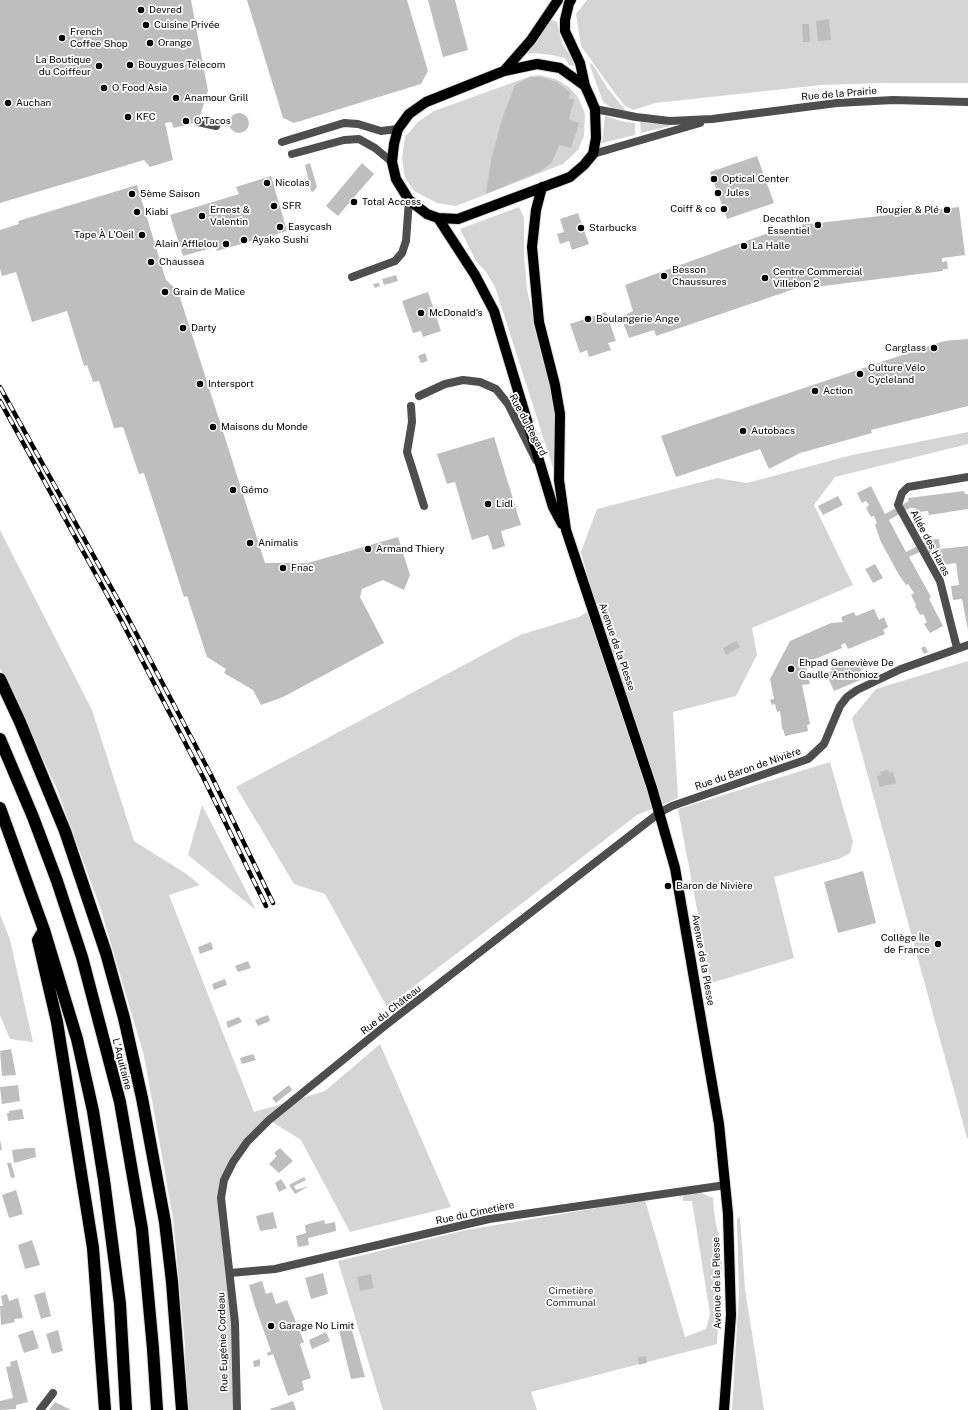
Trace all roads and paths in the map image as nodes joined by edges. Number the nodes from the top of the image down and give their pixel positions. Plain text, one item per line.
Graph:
1 (558, 0) edge
2 (571, 0) edge
3 (504, 71) junction
4 (584, 86) junction
5 (968, 102) edge
6 (595, 109) junction
7 (712, 119) junction
8 (198, 122) dead end
9 (216, 126) dead end
10 (398, 129) junction
11 (282, 142) dead end
12 (292, 154) dead end
13 (593, 154) junction
14 (392, 162) junction
15 (542, 187) junction
16 (409, 200) junction
17 (438, 218) junction
18 (352, 277) dead end
19 (419, 396) dead end
20 (411, 406) dead end
21 (968, 477) edge
22 (546, 480) junction
23 (424, 506) dead end
24 (566, 530) junction
25 (968, 645) edge
26 (957, 648) junction
27 (0, 678) edge
28 (0, 739) edge
29 (0, 808) edge
30 (659, 812) junction
31 (44, 930) junction
32 (726, 1184) junction
33 (230, 1273) junction
34 (53, 1393) dead end
35 (40, 1410) edge
36 (104, 1410) edge
37 (126, 1410) edge
38 (157, 1410) edge
39 (182, 1410) edge
40 (236, 1410) edge
41 (724, 1410) edge

1 - 3 main road, Avenue de la Plesse
2 - 4 main road, Avenue de la Plesse
3 - 4 main road, Avenue de la Plesse
3 - 10 main road, Avenue de la Plesse
4 - 6 main road, Avenue de la Plesse
5 - 7 street, Rue de la Prairie
6 - 7 street, Rue de la Prairie
6 - 13 main road, Avenue de la Plesse
7 - 13 street, Rue de la Prairie
8 - 9 street
10 - 11 street
10 - 14 main road, Avenue de la Plesse
12 - 14 street
13 - 15 main road, Avenue de la Plesse
14 - 16 main road, Avenue de la Plesse
15 - 17 main road, Avenue de la Plesse
15 - 24 main road, Avenue de la Plesse
16 - 17 main road, Avenue de la Plesse
16 - 18 street
17 - 22 main road, Avenue de la Plesse
19 - 22 street, Rue du Regard
20 - 23 street
21 - 26 street, Allée des Haras
22 - 24 main road, Avenue de la Plesse
24 - 30 main road, Avenue de la Plesse
25 - 26 street, Rue du Baron de Nivière
26 - 30 street, Rue du Baron de Nivière
27 - 39 highway
28 - 38 highway, L'Aquitaine
29 - 31 highway
30 - 32 main road, Avenue de la Plesse
30 - 33 street, Rue du Château
31 - 36 highway
31 - 37 highway
32 - 33 street, Rue du Cimetière
32 - 41 main road, Avenue de la Plesse
33 - 40 street, Rue Eugénie Cordeau
34 - 35 street

